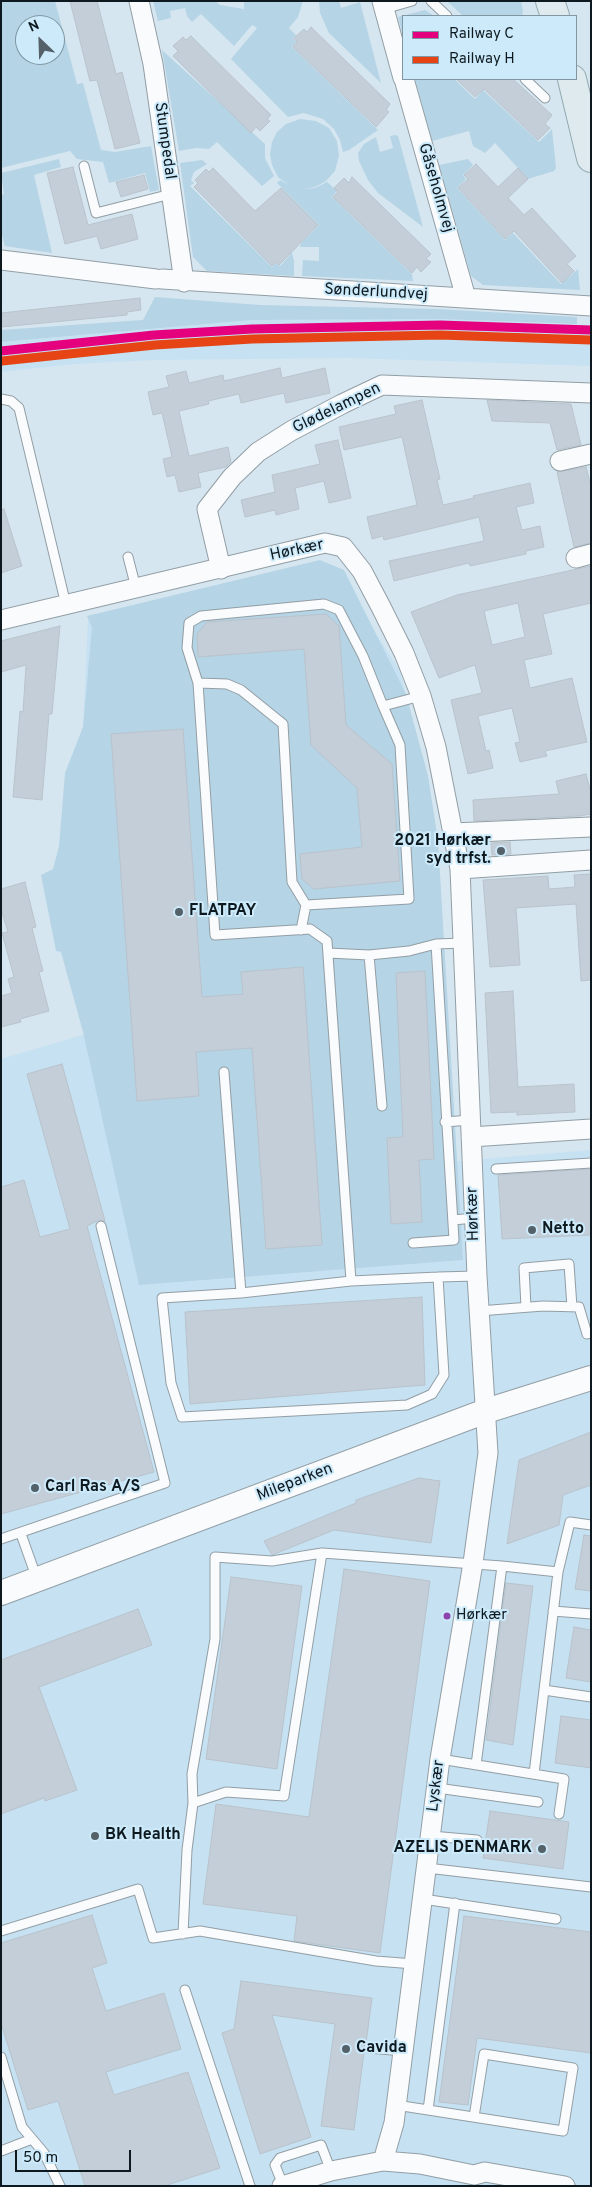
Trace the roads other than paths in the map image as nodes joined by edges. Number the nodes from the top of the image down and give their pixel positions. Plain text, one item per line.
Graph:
1 (139, 1) edge
2 (412, 1) edge
3 (431, 1) edge
4 (550, 1) edge
5 (383, 5) edge
6 (445, 15) edge
7 (554, 15) edge
8 (402, 74) edge
9 (404, 80) edge
10 (526, 80) edge
11 (572, 80) edge
12 (545, 98) dead end
13 (591, 158) edge
14 (84, 166) dead end
15 (171, 194) junction
16 (1, 260) edge
17 (184, 282) junction
18 (466, 298) junction
19 (591, 306) edge
20 (591, 394) edge
21 (1, 399) edge
22 (591, 454) edge
23 (560, 461) dead end
24 (128, 557) dead end
25 (221, 569) junction
26 (136, 588) junction
27 (66, 604) junction
28 (1, 620) edge
29 (198, 683) junction
30 (421, 696) junction
31 (383, 706) junction
32 (591, 826) edge
33 (453, 833) junction
34 (591, 860) edge
35 (460, 868) junction
36 (306, 905) junction
37 (301, 930) junction
38 (463, 943) junction
39 (436, 944) junction
40 (328, 953) junction
41 (369, 954) junction
42 (224, 1072) dead end
43 (382, 1106) dead end
44 (445, 1122) junction
45 (471, 1128) junction
46 (591, 1128) edge
47 (591, 1163) edge
48 (496, 1169) dead end
49 (474, 1218) junction
50 (453, 1220) junction
51 (101, 1226) dead end
52 (413, 1243) dead end
53 (477, 1276) junction
54 (438, 1277) junction
55 (352, 1281) junction
56 (241, 1293) junction
57 (526, 1307) junction
58 (572, 1307) junction
59 (479, 1311) junction
60 (591, 1333) edge
61 (591, 1378) edge
62 (486, 1411) junction
63 (591, 1525) edge
64 (21, 1534) junction
65 (1, 1540) edge
66 (322, 1553) junction
67 (473, 1564) junction
68 (502, 1566) junction
69 (558, 1572) junction
70 (37, 1579) junction
71 (1, 1593) edge
72 (553, 1611) junction
73 (591, 1614) edge
74 (544, 1690) junction
75 (591, 1697) edge
76 (440, 1759) junction
77 (476, 1765) junction
78 (534, 1774) junction
79 (437, 1788) junction
80 (538, 1802) dead end
81 (193, 1803) junction
82 (559, 1814) dead end
83 (431, 1836) junction
84 (477, 1840) dead end
85 (427, 1868) junction
86 (591, 1887) edge
87 (423, 1898) junction
88 (455, 1904) junction
89 (556, 1919) dead end
90 (1, 1931) edge
91 (183, 1934) junction
92 (414, 1964) junction
93 (185, 1990) dead end
94 (369, 2048) dead end
95 (403, 2051) junction
96 (1, 2058) edge
97 (396, 2105) junction
98 (428, 2110) junction
99 (474, 2118) junction
100 (32, 2139) junction
101 (1, 2151) edge
102 (383, 2161) junction
103 (332, 2171) junction
104 (474, 2175) junction
105 (60, 2186) edge
106 (250, 2186) edge
107 (282, 2186) edge
108 (492, 2186) edge
109 (565, 2186) edge

1 - 15 street, Stumpedal
2 - 5 lane
3 - 6 lane
4 - 7 main road
5 - 8 street, Gåseholmvej
9 - 18 street, Gåseholmvej
10 - 12 lane
11 - 13 main road
14 - 15 lane
15 - 17 street, Stumpedal
16 - 17 street, Sønderlundvej
17 - 18 street, Sønderlundvej
18 - 19 street, Sønderlundvej
20 - 25 street, Glødelampen
21 - 27 lane
22 - 23 street
24 - 26 lane
25 - 26 street, Hørkær
25 - 30 street, Hørkær
26 - 27 street, Hørkær
27 - 28 street, Hørkær
29 - 31 lane
29 - 36 lane
29 - 37 lane
30 - 31 lane
30 - 33 street, Hørkær
31 - 36 lane
32 - 33 street
33 - 35 street, Hørkær
34 - 35 street
35 - 38 street, Hørkær
36 - 37 lane
37 - 40 lane
38 - 39 lane
38 - 45 street, Hørkær
39 - 41 lane
39 - 44 lane
40 - 41 lane
40 - 55 lane
41 - 43 lane
42 - 56 lane
44 - 45 lane
44 - 50 lane
45 - 46 street
45 - 49 street, Hørkær
47 - 48 lane
49 - 50 lane
49 - 53 street, Hørkær
50 - 52 lane
51 - 64 lane
53 - 54 lane
53 - 59 street, Hørkær
54 - 55 lane
54 - 56 lane
55 - 56 lane
57 - 58 lane
57 - 58 lane
57 - 59 lane
58 - 60 lane
59 - 62 street, Hørkær
61 - 62 street, Mileparken
62 - 67 street, Lyskær
62 - 70 street, Mileparken
63 - 69 lane
64 - 65 lane
64 - 70 lane
66 - 67 lane
66 - 81 lane
66 - 81 lane
67 - 68 lane
67 - 76 street, Lyskær
68 - 69 lane
68 - 77 lane
69 - 72 lane
70 - 71 street, Mileparken
72 - 73 lane
72 - 74 lane
74 - 75 lane
74 - 78 lane
76 - 77 lane
76 - 79 street, Lyskær
77 - 78 lane
78 - 82 lane
79 - 80 lane
79 - 83 street, Lyskær
81 - 91 lane
83 - 84 lane
83 - 85 street, Lyskær
85 - 86 lane
85 - 87 street, Lyskær
87 - 88 lane
87 - 92 street, Lyskær
88 - 89 lane
88 - 98 lane
90 - 91 lane
91 - 92 lane
92 - 95 street, Lyskær
93 - 106 lane
94 - 95 lane
95 - 97 street, Lyskær
96 - 100 lane
97 - 98 lane
97 - 102 street, Lyskær
98 - 99 lane
99 - 99 lane
100 - 101 lane
100 - 105 lane
102 - 103 street
102 - 104 street
103 - 107 street
103 - 107 lane
104 - 108 street
104 - 109 street

